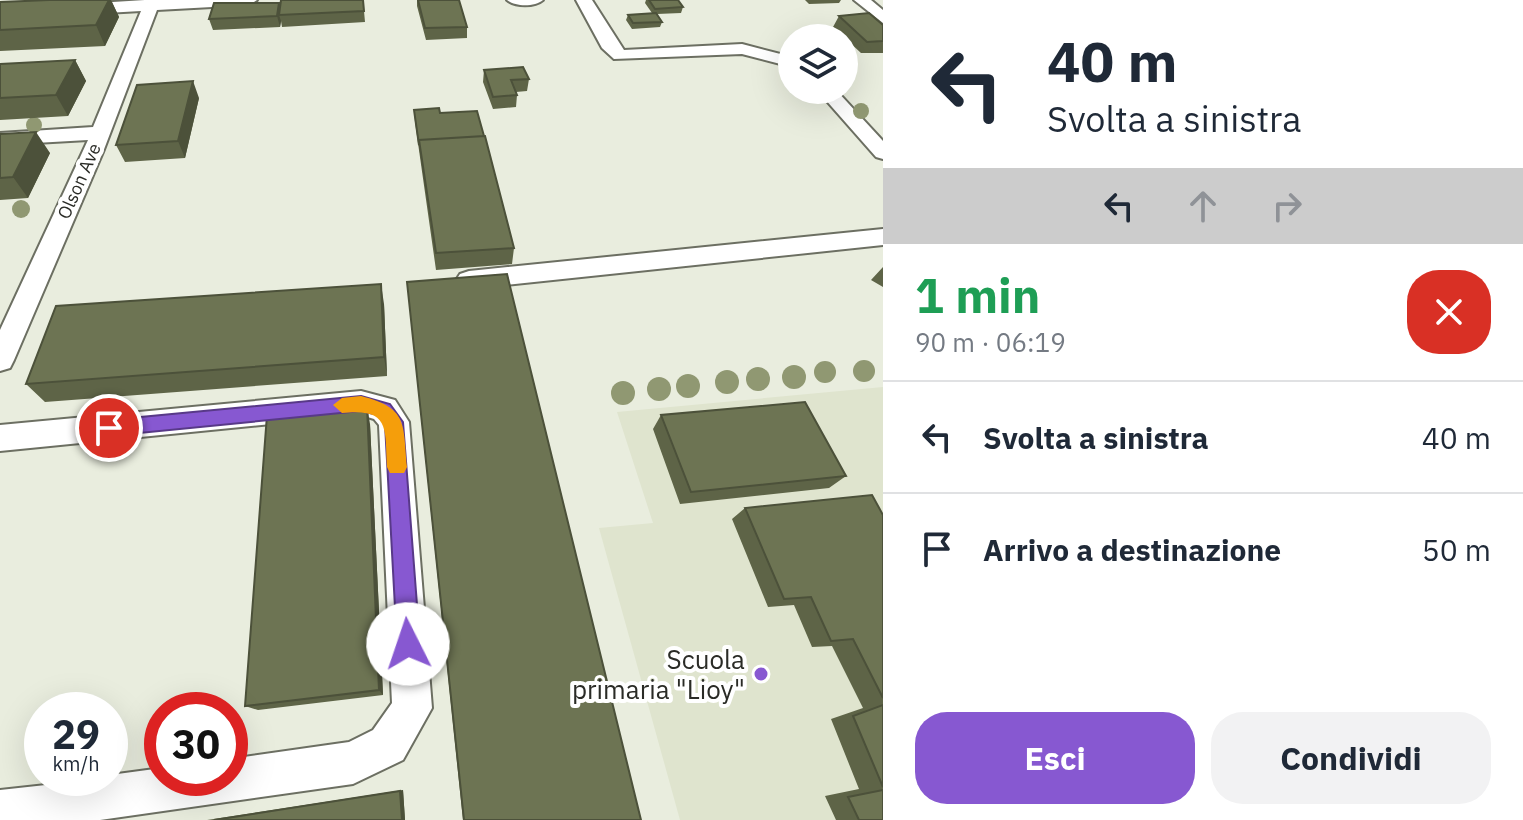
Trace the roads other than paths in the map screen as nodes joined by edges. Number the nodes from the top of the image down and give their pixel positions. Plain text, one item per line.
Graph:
1 (249, 0) edge
2 (515, 0) edge
3 (535, 0) edge
4 (584, 0) edge
5 (862, 0) edge
6 (152, 2) edge
7 (0, 14) edge
8 (883, 18) edge
9 (778, 58) edge
10 (839, 104) edge
11 (100, 133) junction
12 (0, 139) edge
13 (883, 153) edge
14 (883, 237) edge
15 (469, 280) edge
16 (0, 360) edge
17 (0, 438) edge
18 (0, 812) edge

1 - 6 street
2 - 3 street
4 - 9 street
5 - 8 street
6 - 7 street
6 - 11 street, Olson Ave
10 - 13 street
11 - 12 street
11 - 16 street, Olson Ave
14 - 15 street
17 - 18 street

